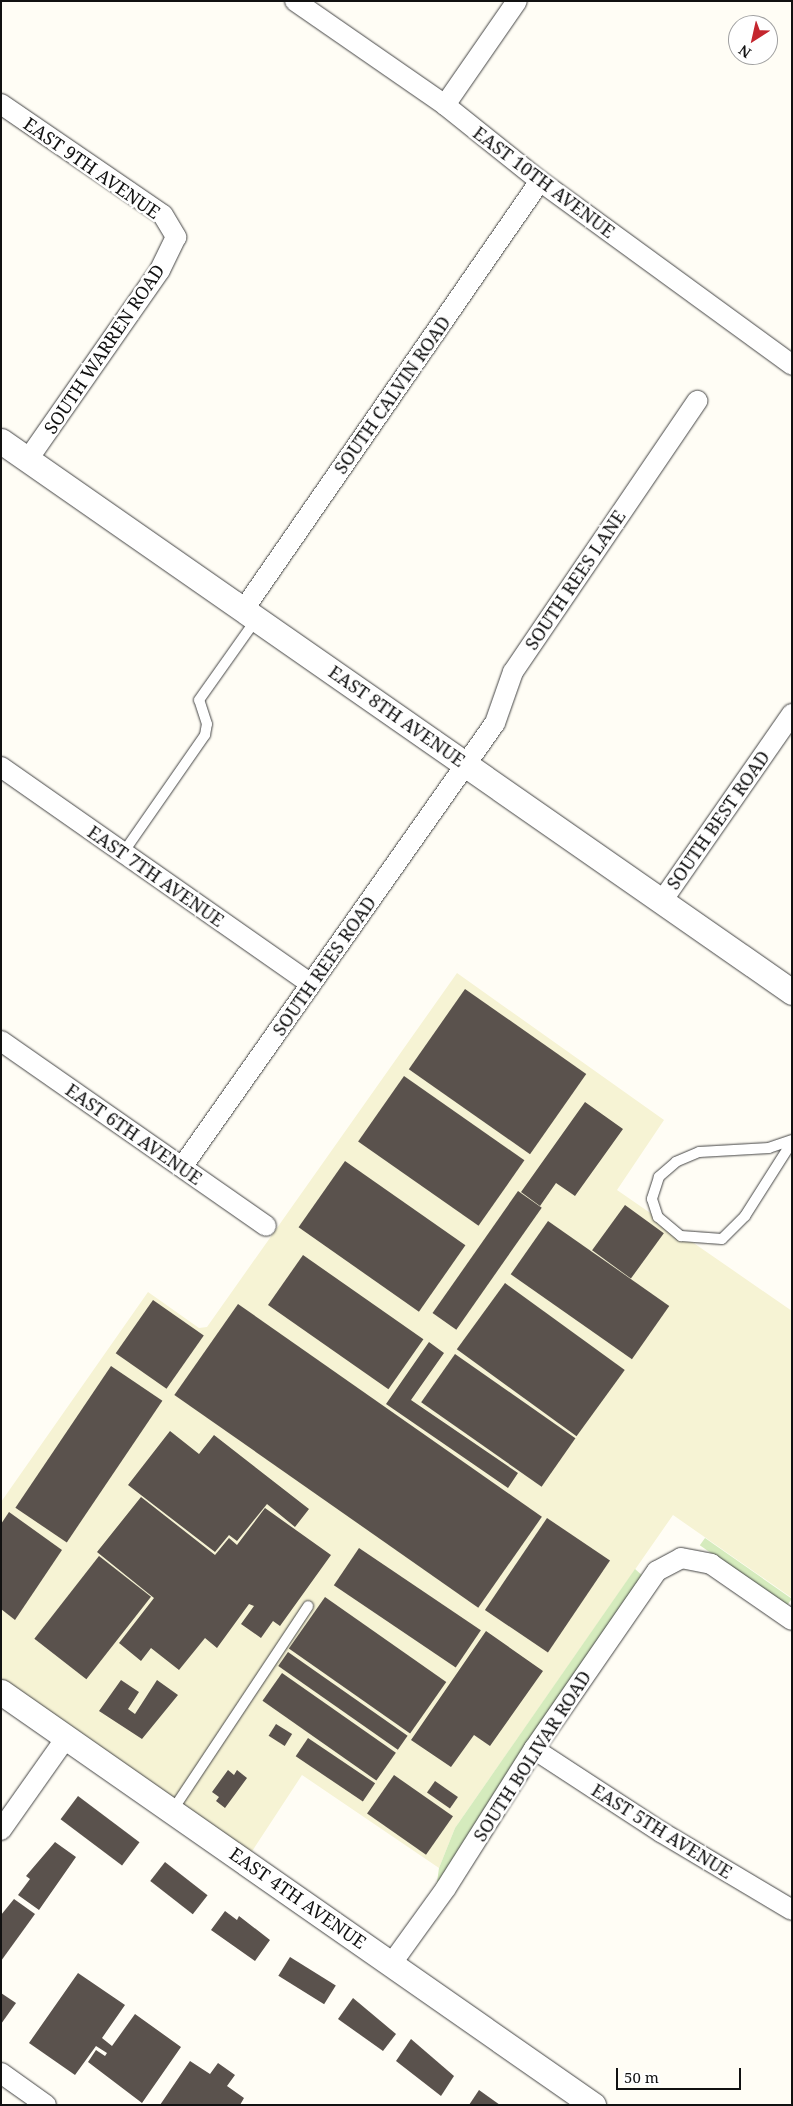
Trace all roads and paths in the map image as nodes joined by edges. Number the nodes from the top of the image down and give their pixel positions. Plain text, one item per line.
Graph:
1 (295, 1) edge
2 (517, 1) edge
3 (1, 104) edge
4 (445, 105) junction
5 (540, 181) junction
6 (176, 237) joint
7 (792, 365) edge
8 (697, 401) dead end
9 (1, 440) edge
10 (28, 459) junction
11 (250, 613) junction
12 (792, 714) edge
13 (466, 764) junction
14 (1, 767) edge
15 (123, 853) junction
16 (662, 901) junction
17 (311, 984) junction
18 (792, 992) edge
19 (1, 1041) edge
20 (792, 1141) edge
21 (182, 1167) junction
22 (266, 1226) dead end
23 (308, 1606) dead end
24 (792, 1620) edge
25 (1, 1692) edge
26 (66, 1738) junction
27 (534, 1749) junction
28 (172, 1810) junction
29 (1, 1830) edge
30 (792, 1910) edge
31 (392, 1963) junction
32 (1, 2073) edge
33 (46, 2105) edge
34 (593, 2105) edge

1 - 4 street, EAST 10TH AVENUE
2 - 4 street
3 - 6 street, EAST 9TH AVENUE
4 - 5 street, EAST 10TH AVENUE
5 - 7 street, EAST 10TH AVENUE
5 - 11 street, SOUTH CALVIN ROAD
6 - 10 street, SOUTH WARREN ROAD
8 - 13 street, SOUTH REES LANE
9 - 10 street, EAST 8TH AVENUE
10 - 11 street, EAST 8TH AVENUE
11 - 13 street, EAST 8TH AVENUE
11 - 15 lane
12 - 16 street, SOUTH BEST ROAD
13 - 16 street, EAST 8TH AVENUE
13 - 17 street, SOUTH REES ROAD
14 - 15 street, EAST 7TH AVENUE
15 - 17 street, EAST 7TH AVENUE
16 - 18 street, EAST 8TH AVENUE
17 - 21 street, SOUTH REES ROAD
19 - 21 street, EAST 6TH AVENUE
20 - 20 lane
21 - 22 street, EAST 6TH AVENUE
23 - 28 lane
24 - 27 street, SOUTH BOLIVAR ROAD
25 - 26 street, EAST 4TH AVENUE
26 - 28 street, EAST 4TH AVENUE
26 - 29 street
27 - 30 street, EAST 5TH AVENUE
27 - 31 street, SOUTH BOLIVAR ROAD
28 - 31 street, EAST 4TH AVENUE
31 - 34 street, EAST 4TH AVENUE
32 - 33 street

